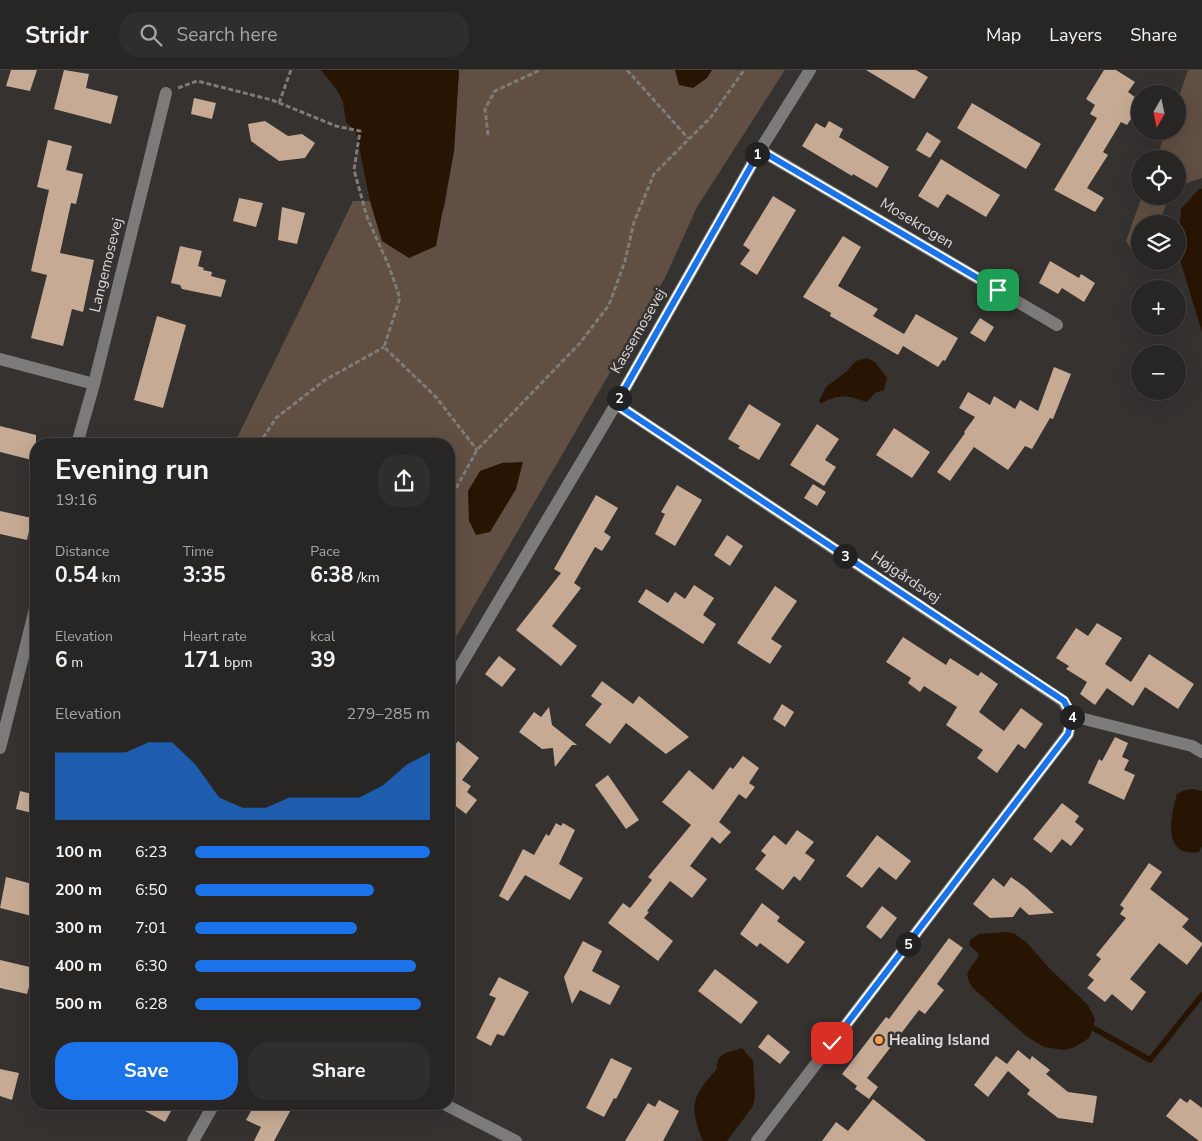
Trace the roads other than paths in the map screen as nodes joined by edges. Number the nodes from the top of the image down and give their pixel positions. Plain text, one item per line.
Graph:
1 (810, 70) edge
2 (166, 92) road end
3 (760, 150) junction
4 (1057, 325) dead end
5 (0, 358) edge
6 (94, 384) junction
7 (616, 404) junction
8 (79, 438) edge
9 (30, 629) edge
10 (455, 675) edge
11 (1072, 716) junction
12 (0, 748) edge
13 (1202, 752) edge
14 (211, 1110) edge
15 (455, 1110) edge
16 (193, 1141) edge
17 (516, 1141) edge
18 (757, 1141) edge

1 - 3 street, Kassemosevej
2 - 6 street, Langemosevej
3 - 4 street, Mosekrogen
3 - 7 street, Kassemosevej
5 - 6 street
6 - 8 street, Langemosevej
7 - 10 street, Kassemosevej
7 - 11 street, Højgårdsvej
9 - 12 street
11 - 13 street
11 - 18 street
14 - 16 street
15 - 17 street

